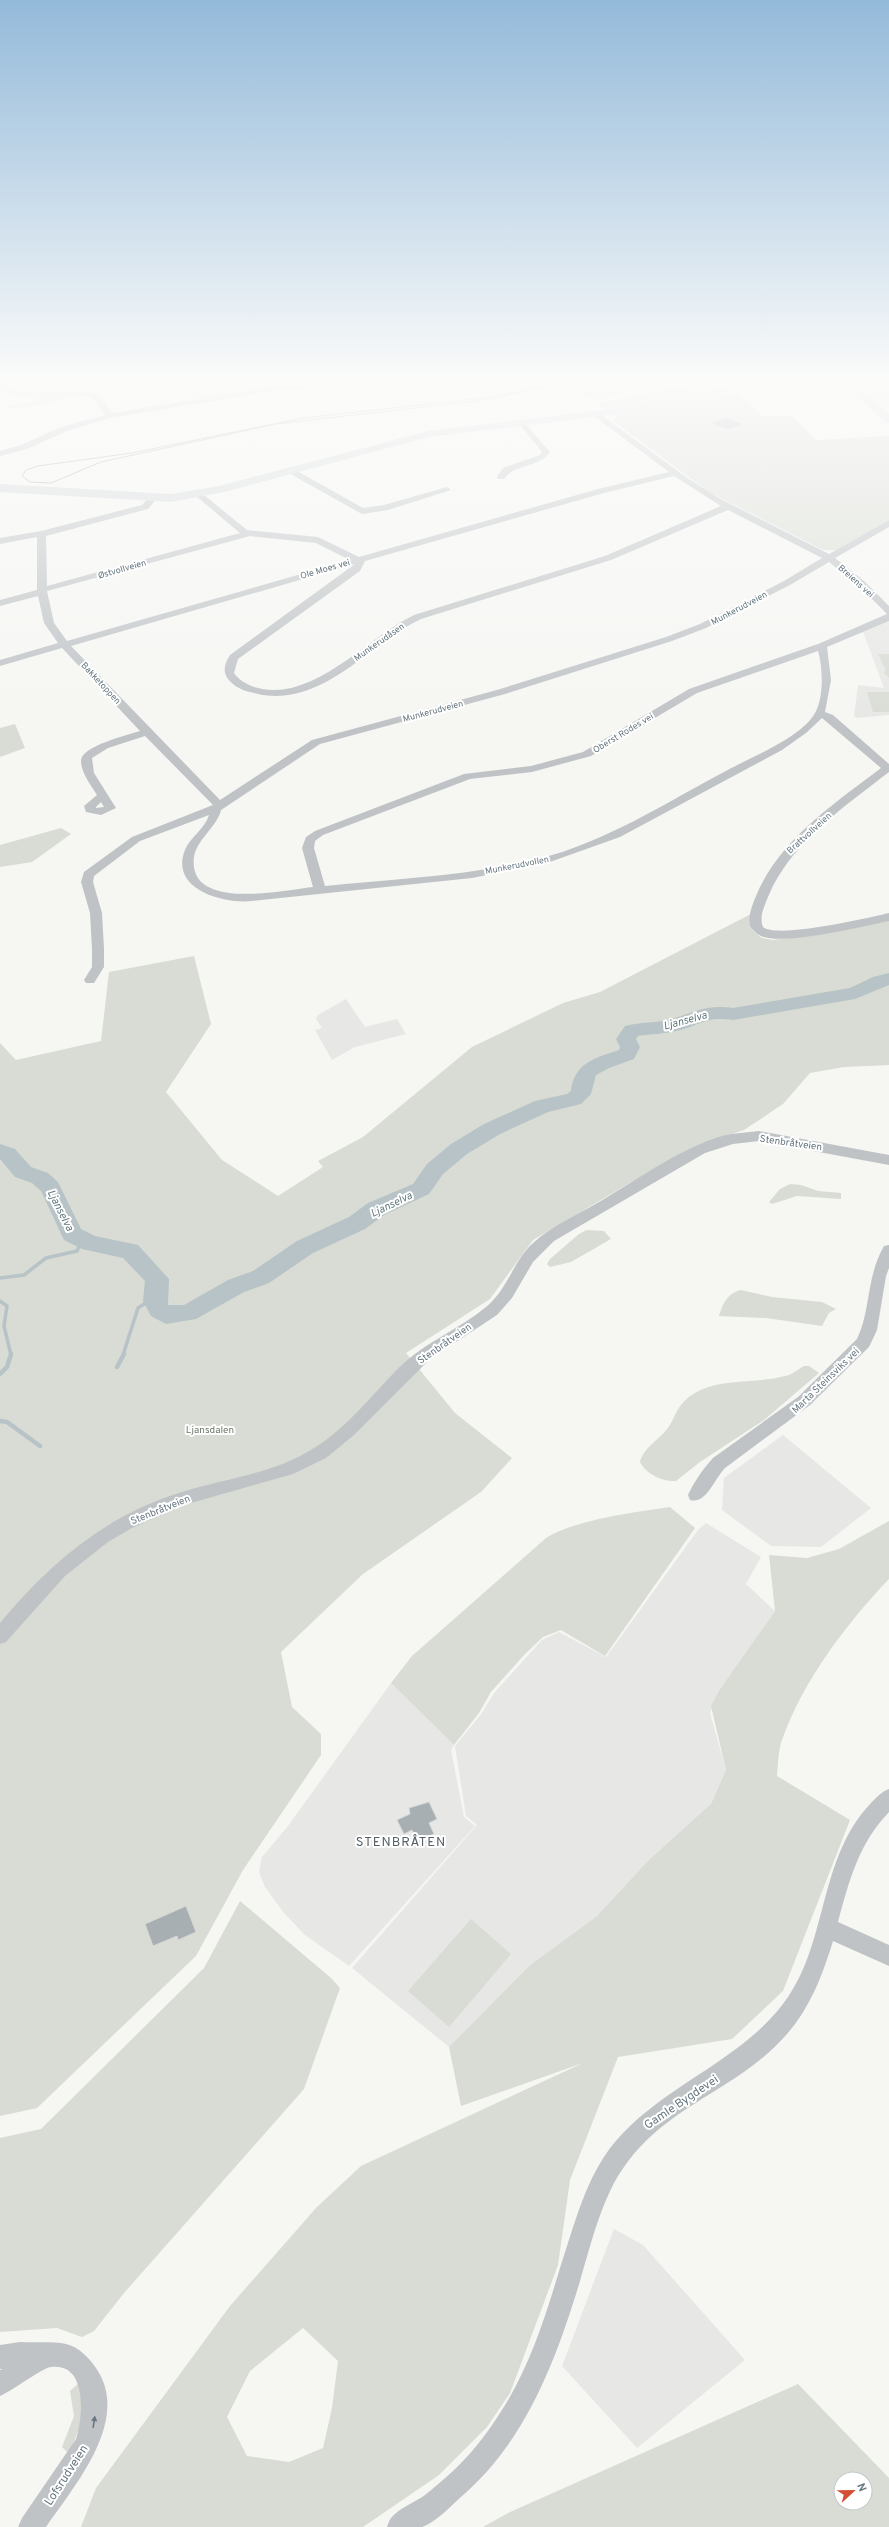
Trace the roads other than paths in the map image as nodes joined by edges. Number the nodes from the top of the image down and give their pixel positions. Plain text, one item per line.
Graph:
1 (119, 495) edge
2 (191, 495) edge
3 (200, 495) edge
4 (332, 495) edge
5 (429, 495) edge
6 (587, 495) edge
7 (709, 495) edge
8 (154, 497) junction
9 (727, 507) junction
10 (889, 523) edge
11 (41, 534) junction
12 (248, 534) junction
13 (0, 540) edge
14 (829, 558) junction
15 (360, 560) junction
16 (42, 590) junction
17 (0, 603) edge
18 (889, 612) edge
19 (889, 616) edge
20 (64, 644) junction
21 (822, 646) junction
22 (0, 663) edge
23 (820, 714) junction
24 (147, 732) junction
25 (888, 768) edge
26 (102, 796) dead end
27 (218, 807) junction
28 (320, 890) junction
29 (889, 916) edge
30 (90, 980) dead end
31 (889, 1160) edge
32 (889, 1250) edge
33 (696, 1496) dead end
34 (0, 1636) edge
35 (889, 1798) edge
36 (827, 1928) junction
37 (889, 1956) edge
38 (0, 2357) edge
39 (45, 2357) junction
40 (0, 2384) edge
41 (31, 2527) edge
42 (400, 2527) edge

1 - 8 main road
2 - 8 main road
3 - 12 street
4 - 5 street
6 - 15 street, Ole Moes vei
7 - 9 street, Breiens vei
8 - 11 street
9 - 14 street, Breiens vei
9 - 15 street, Munkerudåsen
10 - 14 street, Munkerudveien
11 - 13 street
11 - 16 street, Bakketoppen
12 - 15 street
12 - 16 street, Østvollveien
14 - 18 street, Breiens vei
14 - 27 street, Munkerudveien
15 - 20 street, Ole Moes vei
16 - 17 street, Østvollveien
16 - 20 street, Bakketoppen
19 - 21 street, Oberst Rodes vei
20 - 22 street, Ole Moes vei
20 - 24 street, Bakketoppen
21 - 23 street
21 - 28 street, Oberst Rodes vei
23 - 25 street
23 - 28 street, Munkerudvollen
24 - 26 street
24 - 27 street, Bakketoppen
25 - 29 street, Brattvollveien
27 - 28 street, Munkerudvollen
27 - 30 street, Munkerudveien
31 - 34 street, Stenbråtveien
32 - 33 street, Marta Steinsviks vei
35 - 36 street, Gamle Bygdevei
36 - 37 street
36 - 42 street, Gamle Bygdevei
38 - 39 street, Lofsrudveien
39 - 40 street, Lofsrudveien
41 -> 39 street, Lofsrudveien

